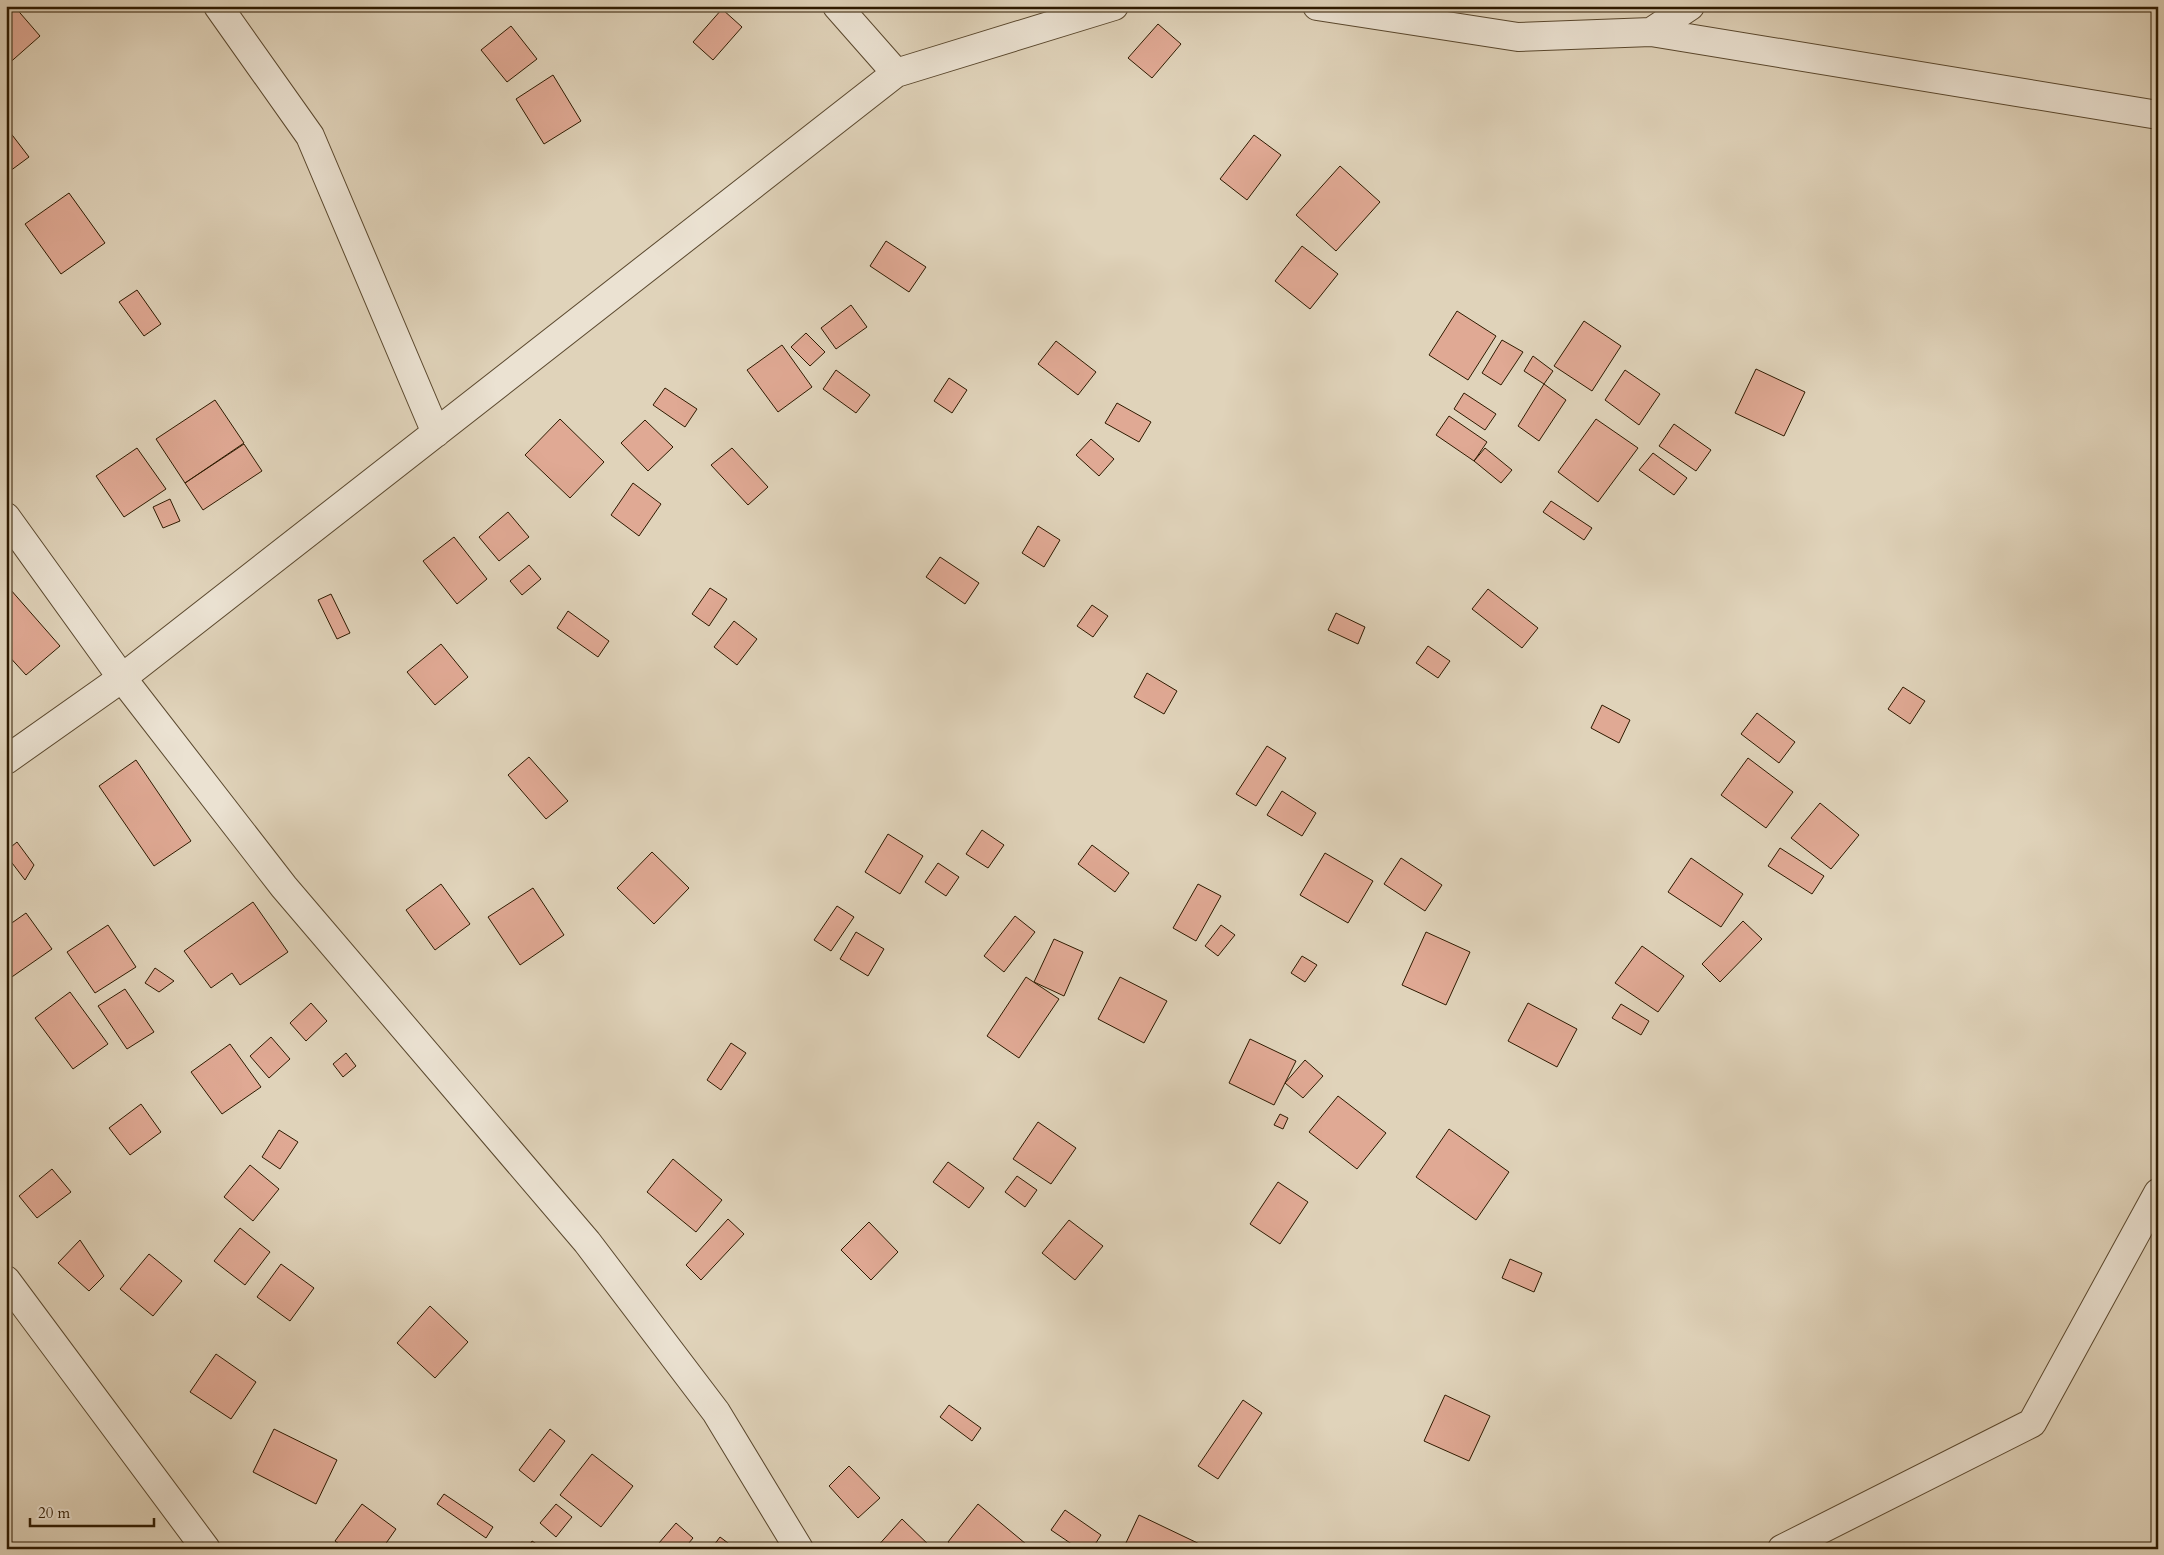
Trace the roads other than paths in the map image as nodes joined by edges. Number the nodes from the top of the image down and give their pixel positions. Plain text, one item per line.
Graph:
1 (218, 6) edge
2 (837, 6) edge
3 (1114, 6) edge
4 (1317, 6) edge
5 (1690, 6) edge
6 (1651, 32) junction
7 (896, 73) junction
8 (2158, 115) edge
9 (436, 433) junction
10 (6, 517) edge
11 (122, 678) junction
12 (6, 760) edge
13 (2158, 1193) edge
14 (6, 1280) edge
15 (206, 1549) edge
16 (799, 1549) edge
17 (1782, 1549) edge

1 - 9 street
2 - 7 street
3 - 7 street
4 - 6 street
5 - 6 street
6 - 8 street
7 - 9 street
9 - 11 street
10 - 11 street
11 - 12 street
11 - 16 street
13 - 17 street
14 - 15 street

